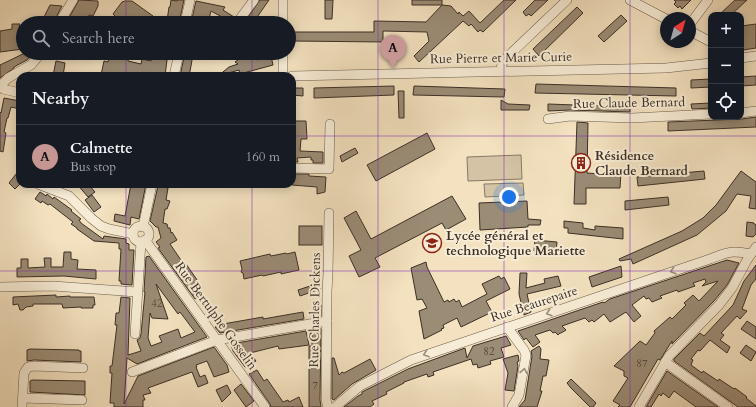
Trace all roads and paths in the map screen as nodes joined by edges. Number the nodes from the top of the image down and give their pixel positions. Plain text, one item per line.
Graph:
1 (73, 0) edge
2 (190, 0) edge
3 (254, 0) edge
4 (284, 0) edge
5 (567, 0) edge
6 (630, 0) edge
7 (708, 0) edge
8 (63, 16) edge
9 (187, 16) edge
10 (242, 16) edge
11 (283, 16) edge
12 (660, 16) edge
13 (696, 16) edge
14 (696, 34) edge
15 (708, 40) edge
16 (756, 56) edge
17 (744, 58) edge
18 (35, 60) edge
19 (177, 60) edge
20 (283, 60) edge
21 (708, 63) edge
22 (501, 71) junction
23 (19, 72) edge
24 (175, 72) edge
25 (283, 72) edge
26 (16, 73) edge
27 (296, 76) edge
28 (1, 87) edge
29 (16, 92) edge
30 (756, 111) edge
31 (744, 112) edge
32 (708, 114) edge
33 (548, 119) dead end
34 (330, 124) dead end
35 (296, 168) edge
36 (49, 188) edge
37 (151, 188) edge
38 (329, 213) dead end
39 (143, 227) junction
40 (133, 234) junction
41 (143, 241) junction
42 (753, 251) edge
43 (0, 287) edge
44 (137, 292) junction
45 (327, 321) junction
46 (507, 327) junction
47 (134, 334) dead end
48 (217, 340) junction
49 (665, 362) junction
50 (83, 368) dead end
51 (132, 370) dead end
52 (82, 400) dead end
53 (22, 402) edge
54 (265, 407) edge
55 (328, 407) edge
56 (335, 407) edge
57 (512, 407) edge
58 (638, 407) edge
59 (728, 407) edge

1 - 8 street
2 - 9 street
3 - 10 street
4 - 11 street
5 - 22 street
6 - 12 street
7 - 13 street
14 - 15 street
16 - 17 street
18 - 23 street
19 - 24 street
20 - 25 street
21 - 22 street, Rue Pierre et Marie Curie
22 - 27 street, Rue Pierre et Marie Curie
26 - 28 street
28 - 29 street
30 - 31 street
32 - 33 street, Rue Claude Bernard
34 - 35 street
36 - 40 street
37 - 39 street
38 - 45 street, Rue Charles Dickens
39 - 40 street
39 - 41 street
40 - 41 street
41 - 44 street
41 - 48 street, Rue Bertulphe Gosselin
42 -> 46 street, Rue Beaurepaire
42 - 49 street
43 - 44 street
44 - 47 street
45 - 48 street
45 - 55 street, Rue Charles Dickens
46 -> 56 street, Rue Beaurepaire
57 -> 46 street
48 - 51 street
48 - 54 street, Rue Bertulphe Gosselin
49 - 58 street
49 - 59 street
50 - 53 street
52 - 53 street

